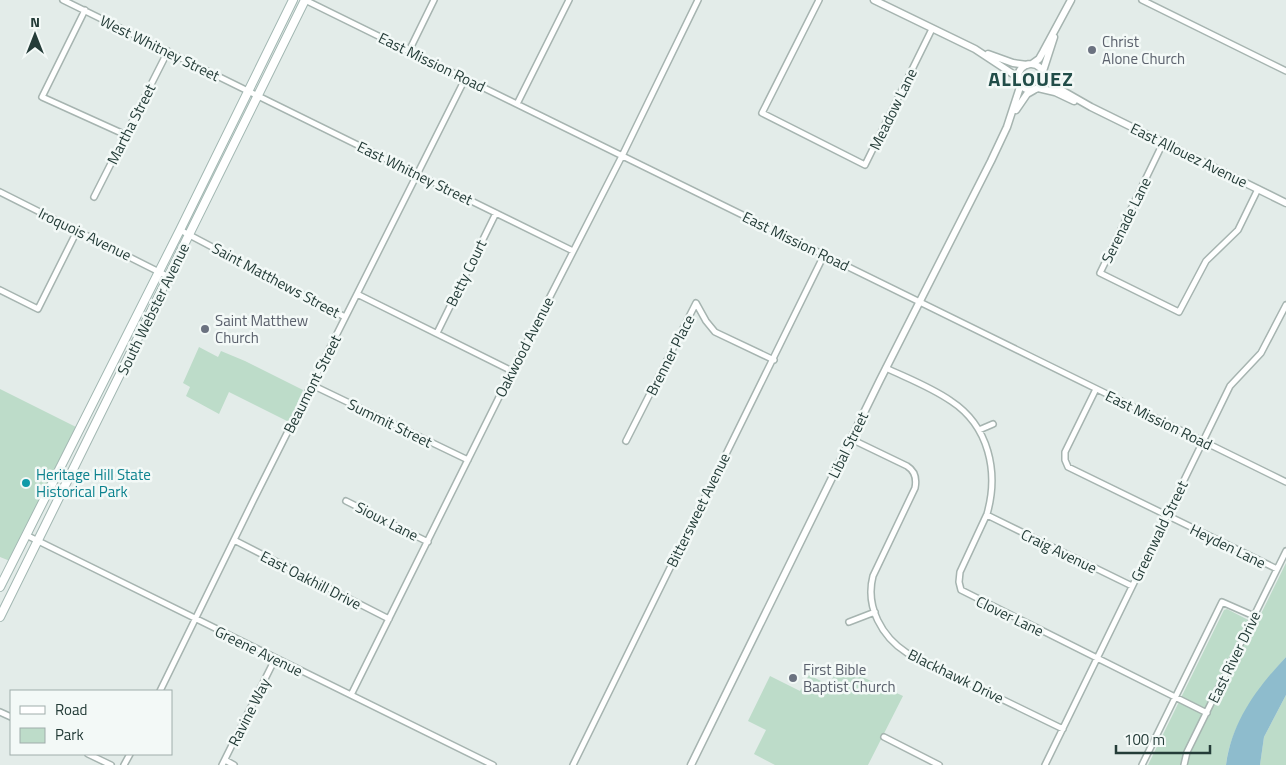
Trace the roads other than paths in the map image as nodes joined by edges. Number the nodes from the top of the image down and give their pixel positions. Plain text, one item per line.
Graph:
1 (63, 0) edge
2 (293, 0) edge
3 (305, 0) edge
4 (434, 0) edge
5 (568, 0) edge
6 (698, 0) edge
7 (819, 0) edge
8 (874, 0) edge
9 (1071, 0) edge
10 (1142, 0) edge
11 (85, 10) junction
12 (1064, 13) junction
13 (932, 29) junction
14 (975, 49) junction
15 (168, 51) junction
16 (409, 51) junction
17 (1030, 65) junction
18 (1286, 71) edge
19 (1043, 74) junction
20 (465, 79) junction
21 (1020, 81) junction
22 (1036, 89) junction
23 (248, 91) junction
24 (257, 96) junction
25 (517, 104) junction
26 (1092, 108) junction
27 (1007, 127) junction
28 (126, 135) junction
29 (1163, 143) junction
30 (622, 156) junction
31 (417, 174) junction
32 (1258, 190) junction
33 (0, 192) edge
34 (94, 197) dead end
35 (1286, 203) edge
36 (496, 213) junction
37 (180, 230) junction
38 (77, 231) junction
39 (190, 235) junction
40 (573, 251) junction
41 (824, 255) junction
42 (158, 270) junction
43 (170, 277) junction
44 (0, 290) edge
45 (357, 294) junction
46 (919, 302) junction
47 (1286, 305) edge
48 (345, 318) junction
49 (437, 333) junction
50 (774, 360) junction
51 (886, 368) junction
52 (512, 371) junction
53 (312, 385) junction
54 (1096, 389) junction
55 (993, 424) dead end
56 (979, 430) junction
57 (851, 439) junction
58 (626, 441) dead end
59 (1203, 441) junction
60 (468, 460) junction
61 (1286, 482) edge
62 (346, 501) dead end
63 (986, 515) junction
64 (1166, 516) junction
65 (26, 535) junction
66 (234, 540) junction
67 (36, 541) junction
68 (428, 542) junction
69 (1286, 551) edge
70 (1277, 569) junction
71 (1132, 586) junction
72 (0, 587) edge
73 (875, 612) junction
74 (1254, 616) junction
75 (0, 617) edge
76 (389, 619) junction
77 (195, 620) junction
78 (849, 622) dead end
79 (1097, 658) junction
80 (275, 659) junction
81 (160, 690) edge
82 (351, 694) junction
83 (1176, 697) junction
84 (1207, 713) junction
85 (1063, 729) junction
86 (884, 737) dead end
87 (90, 755) edge
88 (224, 763) edge
89 (931, 763) edge
90 (111, 765) edge
91 (234, 765) edge
92 (493, 765) edge
93 (573, 765) edge
94 (691, 765) edge
95 (939, 765) edge
96 (1045, 765) edge
97 (1142, 765) edge
98 (1184, 765) edge

1 - 11 street, West Whitney Street
2 - 23 main road, South Webster Avenue
3 - 16 street, East Mission Road
3 - 24 main road, South Webster Avenue
4 - 16 street
5 - 25 street
6 - 30 street, Oakwood Avenue
7 - 13 street, Meadow Lane
8 - 13 street
9 - 12 street
10 - 18 street
11 - 15 street, West Whitney Street
11 - 28 street
12 - 17 street
12 - 19 street
13 - 14 street
14 - 17 street
14 - 21 street
15 - 23 street, West Whitney Street
15 - 28 street, Martha Street
16 - 20 street, East Mission Road
17 - 19 street
17 - 21 street
19 - 22 street
19 - 26 street, East Allouez Avenue
20 - 25 street, East Mission Road
20 - 31 street, Beaumont Street
21 - 22 street
21 - 27 street, Libal Street
22 - 26 street, East Allouez Avenue
22 - 27 street, Libal Street
23 - 24 street, West Whitney Street
23 - 37 main road, South Webster Avenue
24 - 31 street, East Whitney Street
24 - 39 main road, South Webster Avenue
25 - 30 street, East Mission Road
26 - 29 street, East Allouez Avenue
27 - 46 street, Libal Street
28 - 34 street, Martha Street
29 - 32 street, East Allouez Avenue
29 - 32 street, Serenade Lane
30 - 40 street, Oakwood Avenue
30 - 41 street, East Mission Road
31 - 36 street, East Whitney Street
31 - 45 street, Beaumont Street
32 - 35 street, East Allouez Avenue
33 - 38 street, Iroquois Avenue
36 - 40 street, East Whitney Street
36 - 49 street, Betty Court
37 - 39 street, Saint Matthews Street
37 - 42 main road, South Webster Avenue
38 - 42 street, Iroquois Avenue
38 - 44 street
39 - 43 main road, South Webster Avenue
39 - 48 street, Saint Matthews Street
40 - 52 street, Oakwood Avenue
41 - 46 street, East Mission Road
41 - 50 street, Bittersweet Avenue
42 - 43 street, Iroquois Avenue
42 - 65 main road, South Webster Avenue
43 - 67 main road, South Webster Avenue
45 - 48 street, Beaumont Street
45 - 49 street
46 - 51 street, Libal Street
46 - 54 street, East Mission Road
47 - 59 street, Greenwald Street
48 - 53 street, Beaumont Street
49 - 52 street
50 - 58 street, Brenner Place
50 - 93 street, Bittersweet Avenue
51 - 56 street, Clover Lane
51 - 57 street, Libal Street
52 - 60 street, Oakwood Avenue
53 - 60 street, Summit Street
53 - 66 street, Beaumont Street
54 - 59 street, East Mission Road
54 - 64 street, Heyden Lane
55 - 56 street
56 - 63 street, Clover Lane
57 - 73 street, Blackhawk Drive
57 - 94 street, Libal Street
59 - 61 street, East Mission Road
59 - 64 street, Greenwald Street
60 - 68 street, Oakwood Avenue
62 - 68 street, Sioux Lane
63 - 71 street, Craig Avenue
63 - 79 street, Clover Lane
64 - 70 street, Heyden Lane
64 - 71 street, Greenwald Street
65 - 67 street, Greene Avenue
65 - 72 main road, South Webster Avenue
66 - 76 street, East Oakhill Drive
66 - 77 street, Beaumont Street
67 - 75 main road, South Webster Avenue
67 - 77 street, Greene Avenue
68 - 76 street, Oakwood Avenue
69 - 70 street, East River Drive
70 - 74 street, East River Drive
71 - 79 street, Greenwald Street
73 - 78 street
73 - 85 street, Blackhawk Drive
74 - 83 street
74 - 84 street, East River Drive
76 - 82 street, Oakwood Avenue
77 - 80 street, Greene Avenue
77 - 81 street, Beaumont Street
79 - 83 street, Clover Lane
79 - 85 street, Greenwald Street
80 - 82 street, Greene Avenue
80 - 88 street, Ravine Way
82 - 92 street, Greene Avenue
83 - 84 street, Clover Lane
83 - 97 street
84 - 98 street, East River Drive
85 - 96 street, Greenwald Street
86 - 89 street
87 - 90 street
88 - 91 street
89 - 95 street

